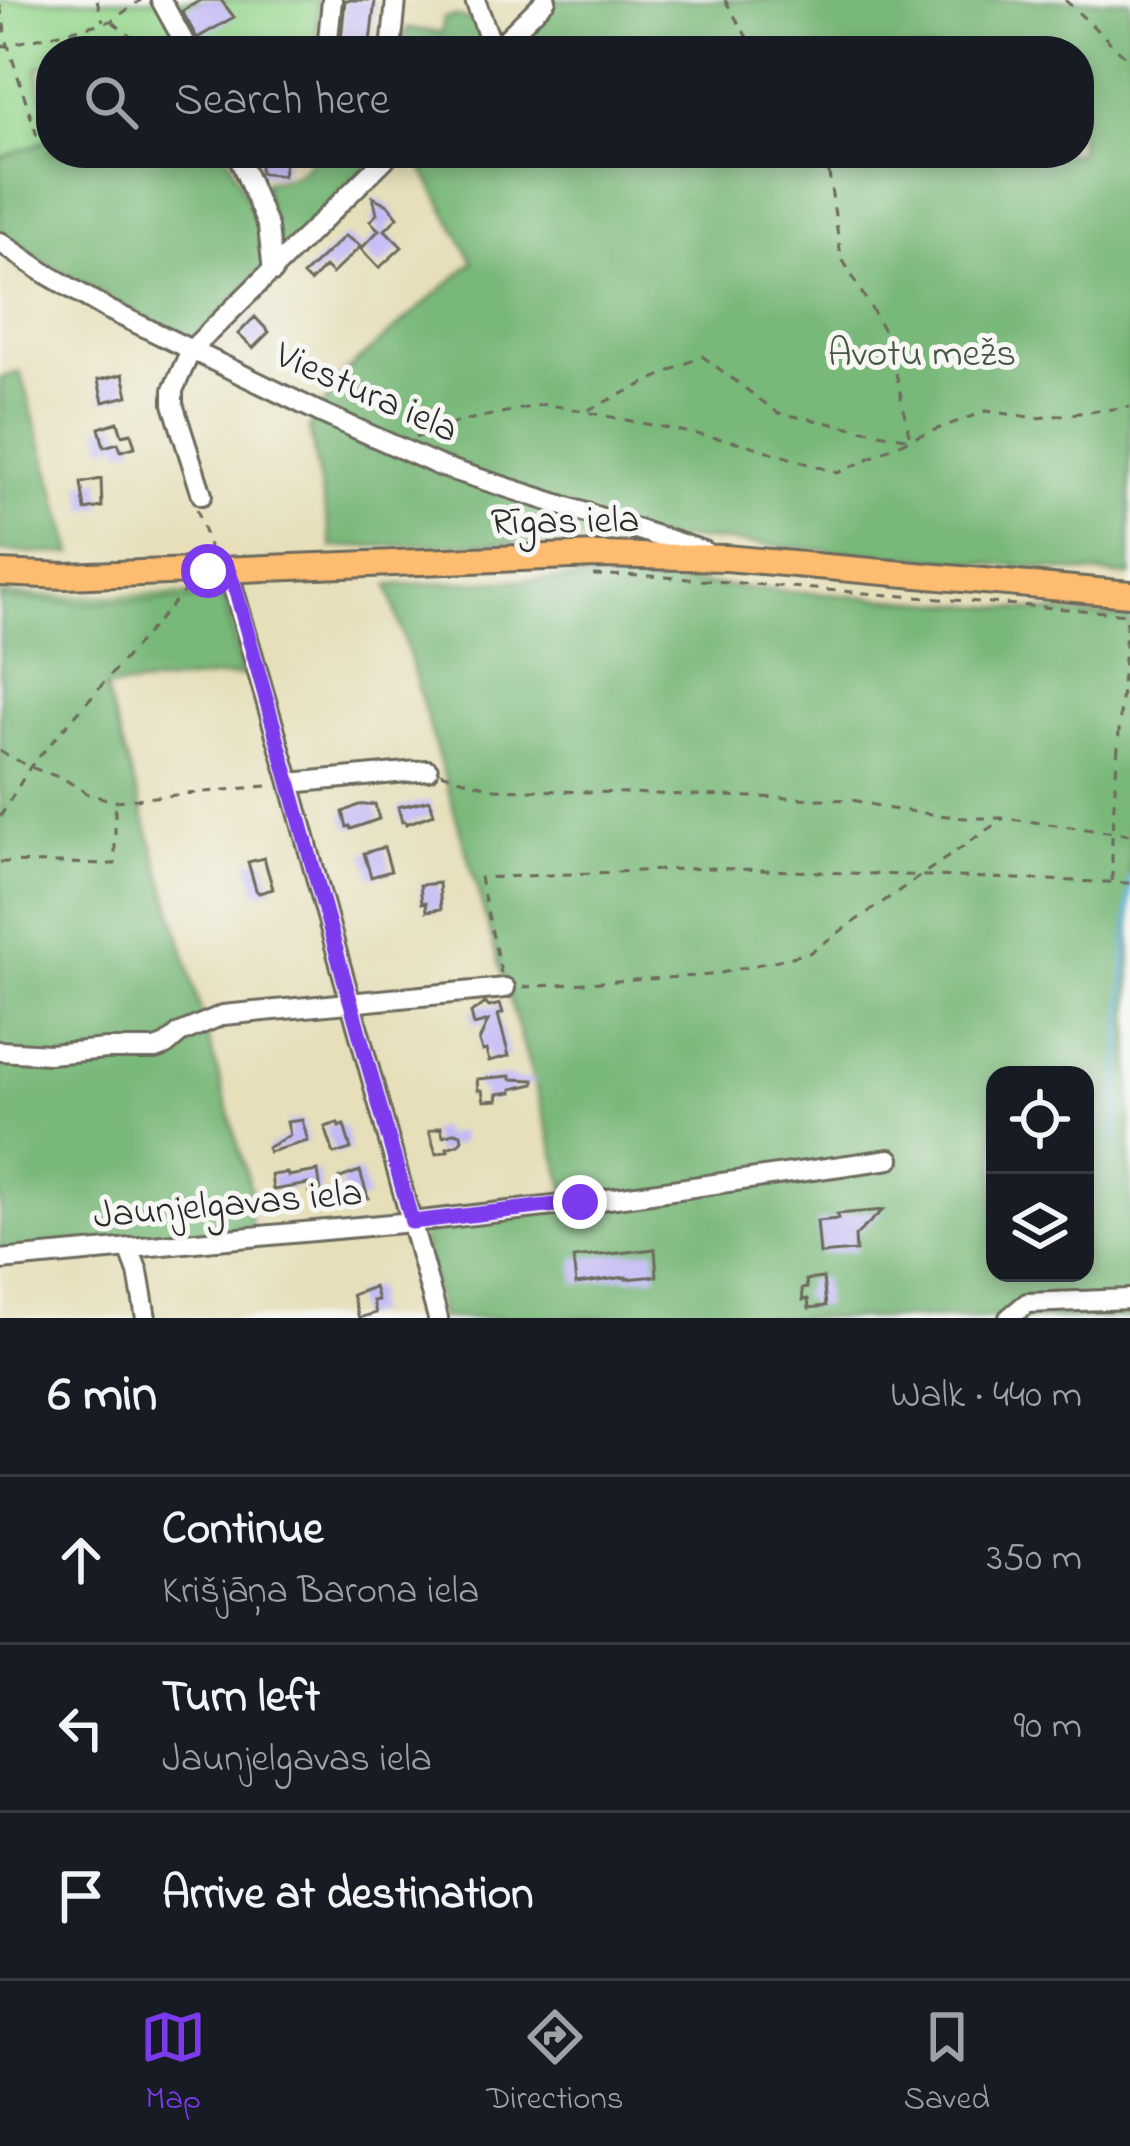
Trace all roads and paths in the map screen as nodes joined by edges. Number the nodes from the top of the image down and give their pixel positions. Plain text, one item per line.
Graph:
1 (10, 0) edge
2 (97, 0) edge
3 (141, 0) edge
4 (161, 0) edge
5 (332, 0) edge
6 (396, 0) edge
7 (475, 0) edge
8 (546, 0) edge
9 (725, 0) edge
10 (1065, 0) edge
11 (0, 5) edge
12 (112, 21) junction
13 (104, 23) junction
14 (47, 36) edge
15 (130, 36) edge
16 (181, 36) edge
17 (328, 36) edge
18 (392, 36) edge
19 (488, 36) edge
20 (509, 36) edge
21 (746, 36) edge
22 (36, 39) edge
23 (8, 45) junction
24 (0, 47) edge
25 (1130, 61) edge
26 (36, 133) edge
27 (243, 168) edge
28 (376, 168) edge
29 (828, 168) edge
30 (0, 242) edge
31 (273, 272) junction
32 (191, 350) junction
33 (1130, 406) edge
34 (584, 412) junction
35 (910, 439) junction
36 (395, 446) junction
37 (202, 495) joint
38 (206, 553) dead end
39 (726, 559) junction
40 (228, 570) junction
41 (0, 573) edge
42 (593, 575) dead end
43 (184, 590) dead end
44 (1129, 607) edge
45 (0, 751) edge
46 (30, 767) junction
47 (428, 770) joint
48 (290, 783) junction
49 (115, 801) junction
50 (0, 817) edge
51 (1004, 818) junction
52 (1112, 832) junction
53 (1130, 835) edge
54 (0, 862) edge
55 (921, 876) junction
56 (1112, 883) junction
57 (1130, 883) edge
58 (505, 988) junction
59 (351, 1002) junction
60 (0, 1051) edge
61 (890, 1159) dead end
62 (412, 1222) junction
63 (129, 1248) junction
64 (0, 1260) edge
65 (1130, 1299) edge
66 (146, 1318) edge
67 (438, 1318) edge
68 (1009, 1318) edge

1 - 11 path
2 - 13 path
3 - 12 path
4 - 16 street
5 - 17 street
6 - 18 street
7 - 19 street
8 - 20 street
9 - 21 path
10 - 25 path
11 - 23 path
12 - 13 path
12 - 15 path
13 - 14 path
22 - 23 path
23 - 24 path
23 - 26 path
27 - 31 street
28 - 31 street
29 - 35 path
30 - 32 street, Viestura iela
31 - 32 street
32 - 36 street, Viestura iela
32 - 37 street
33 - 35 path
34 - 35 path
34 - 35 path
34 - 36 path
36 - 39 street, Viestura iela
37 - 38 path
39 - 40 main road, Rīgas iela
39 - 44 main road, Rīgas iela
40 - 41 main road, Rīgas iela
40 - 48 street
42 - 44 path
43 - 46 path
44 - 52 path
45 - 46 path
46 - 49 path
46 - 50 path
47 - 48 street
47 - 51 path
48 - 49 path
48 - 59 street
49 - 54 path
51 - 52 path
51 - 55 path
52 - 53 path
52 - 56 path
55 - 56 path
55 - 58 path
55 - 58 path
56 - 57 path
58 - 59 street
59 - 60 street
59 - 62 street
61 - 62 street, Jaunjelgavas iela
62 - 63 street, Jaunjelgavas iela
62 - 67 street
63 - 64 street, Jaunjelgavas iela
63 - 66 street
65 - 68 street

